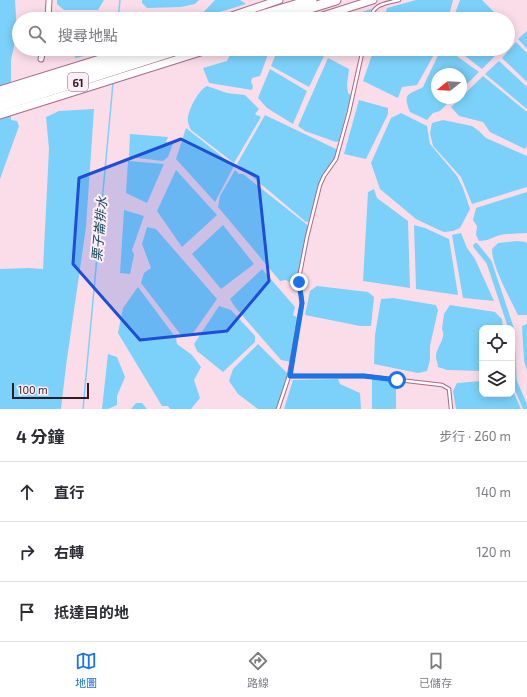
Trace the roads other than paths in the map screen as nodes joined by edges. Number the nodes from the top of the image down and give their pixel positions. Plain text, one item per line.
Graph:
1 (49, 0) edge
2 (279, 0) edge
3 (312, 0) edge
4 (336, 0) edge
5 (373, 0) edge
6 (399, 0) edge
7 (48, 12) edge
8 (244, 12) edge
9 (272, 12) edge
10 (297, 12) edge
11 (335, 12) edge
12 (372, 12) edge
13 (42, 56) edge
14 (109, 56) edge
15 (362, 56) edge
16 (155, 57) edge
17 (41, 59) dead end
18 (0, 90) edge
19 (0, 98) edge
20 (0, 107) edge
21 (0, 115) edge
22 (290, 376) junction
23 (278, 409) edge
24 (451, 409) edge

1 - 7 street
2 - 8 street
3 - 9 highway
4 - 10 highway
5 - 11 street
6 - 12 lane
13 - 17 street
14 - 18 street
15 - 22 lane
16 - 19 highway, 61
16 - 20 highway, 61
16 - 21 street
22 - 23 lane
22 - 24 lane

